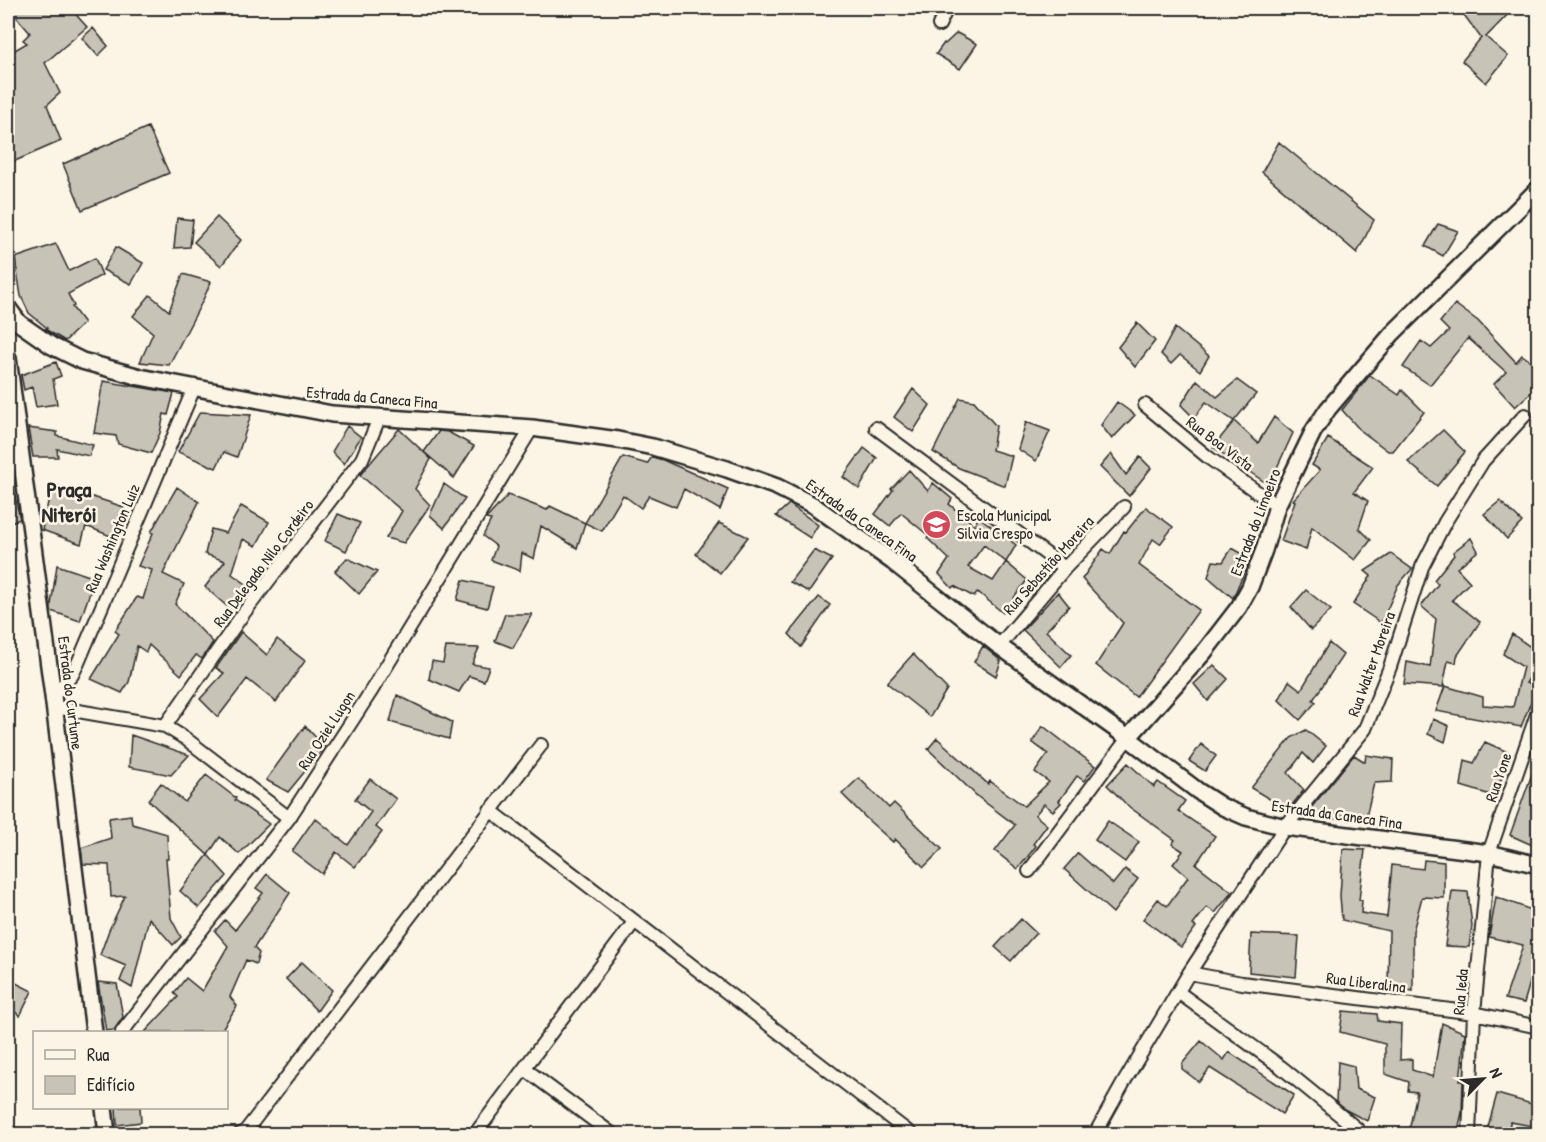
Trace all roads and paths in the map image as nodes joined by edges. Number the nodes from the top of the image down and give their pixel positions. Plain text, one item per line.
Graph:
1 (947, 8) edge
2 (939, 25) dead end
3 (1539, 189) edge
4 (8, 308) edge
5 (13, 325) edge
6 (8, 358) edge
7 (194, 388) junction
8 (10, 393) edge
9 (1145, 405) dead end
10 (1525, 415) dead end
11 (380, 416) junction
12 (531, 428) junction
13 (876, 428) dead end
14 (1277, 506) junction
15 (1124, 507) dead end
16 (1065, 568) junction
17 (999, 646) junction
18 (54, 701) junction
19 (1539, 711) edge
20 (165, 726) junction
21 (1128, 738) junction
22 (541, 745) dead end
23 (490, 810) junction
24 (289, 818) junction
25 (1285, 827) junction
26 (1490, 853) junction
27 (1539, 865) edge
28 (1029, 871) dead end
29 (634, 922) junction
30 (1189, 974) junction
31 (1178, 992) junction
32 (1474, 1013) junction
33 (1539, 1028) edge
34 (94, 1031) edge
35 (123, 1031) edge
36 (525, 1069) junction
37 (104, 1109) edge
38 (107, 1134) edge
39 (243, 1134) edge
40 (475, 1134) edge
41 (612, 1134) edge
42 (911, 1134) edge
43 (1095, 1134) edge
44 (1357, 1134) edge
45 (1469, 1134) edge

1 - 2 street
3 - 14 street, Estrada do Limoeiro
4 - 5 street, Estrada da Caneca Fina
5 - 7 street, Estrada da Caneca Fina
6 - 8 street, Estrada do Curtume
7 - 11 street, Estrada da Caneca Fina
7 - 18 street, Rua Washington Luiz
8 - 18 street, Estrada do Curtume
9 - 14 street, Rua Boa Vista
10 - 25 street, Rua Walter Moreira
11 - 12 street, Estrada da Caneca Fina
11 - 20 street, Rua Delegado Nilo Cordeiro
12 - 17 street, Estrada da Caneca Fina
12 - 24 street, Rua Oziel Lugon
13 - 16 street
14 - 21 street, Estrada do Limoeiro
15 - 16 street, Rua Sebastião Moreira
16 - 17 street, Rua Sebastião Moreira
17 - 21 street, Estrada da Caneca Fina
18 - 20 street
18 - 34 street, Estrada do Curtume
19 - 26 street, Rua Yone
20 - 24 street
21 - 25 street, Estrada da Caneca Fina
21 - 28 street
22 - 23 street
23 - 29 street
23 - 39 street
24 - 35 street, Rua Oziel Lugon
25 - 26 street, Estrada da Caneca Fina
25 - 30 street, Rua Walter Moreira
26 - 27 street, Estrada da Caneca Fina
26 - 32 street, Rua Ieda
29 - 36 street
29 - 42 street
30 - 31 street, Rua Walter Moreira
30 - 32 street, Rua Liberalina
31 - 43 street, Rua Walter Moreira
31 - 44 street
32 - 33 street, Rua Liberalina
32 - 45 street, Rua Ieda
36 - 40 street
36 - 41 street
37 - 38 street

